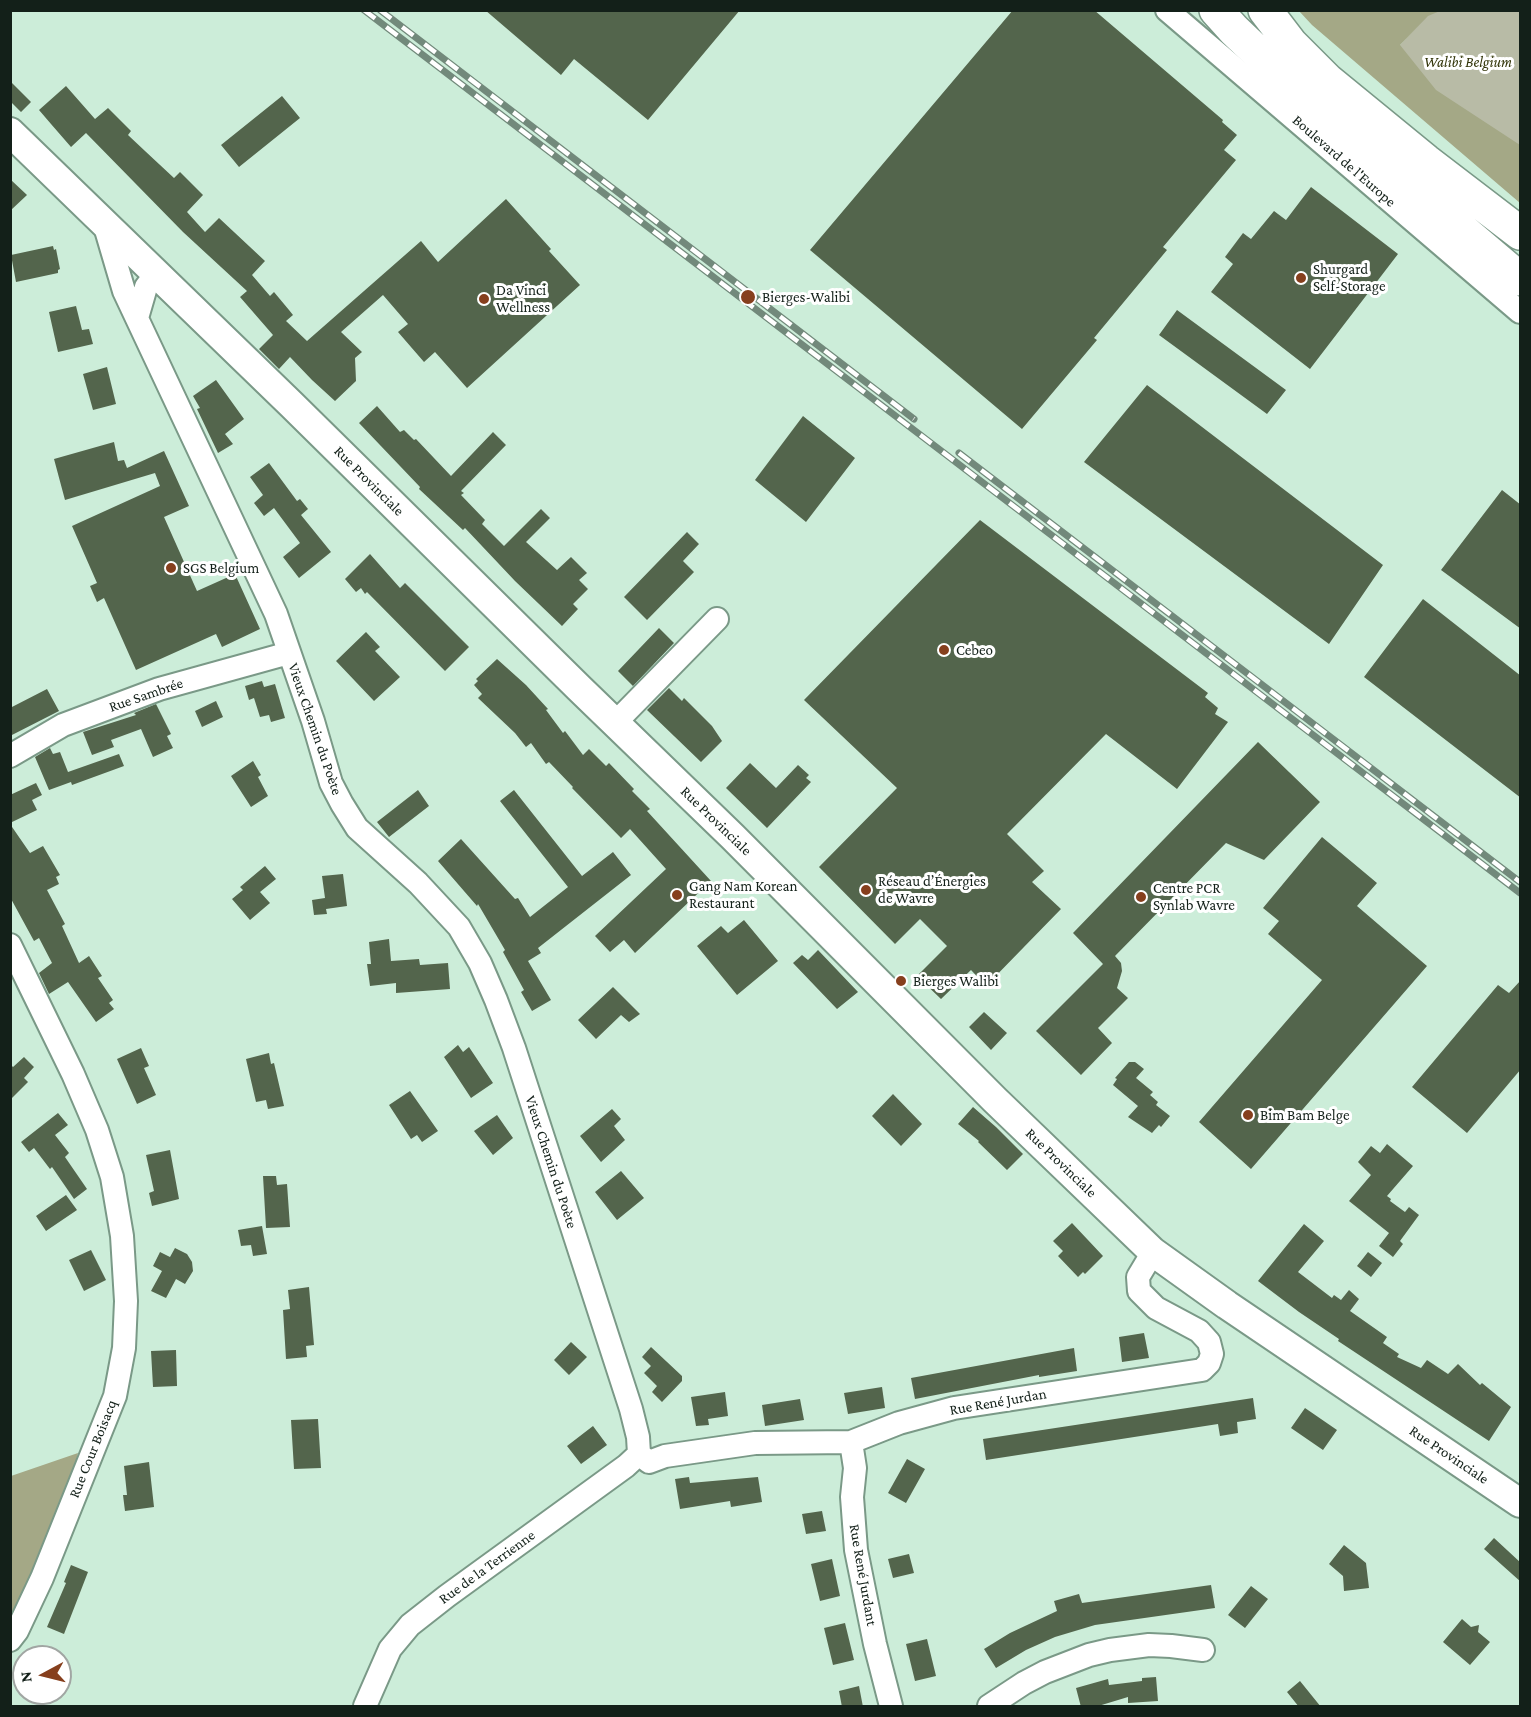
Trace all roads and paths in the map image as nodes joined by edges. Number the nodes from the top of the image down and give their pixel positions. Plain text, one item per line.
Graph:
1 (1167, 10) edge
2 (1216, 10) edge
3 (1264, 10) edge
4 (1289, 10) edge
5 (10, 132) edge
6 (104, 222) junction
7 (1516, 229) edge
8 (156, 274) junction
9 (1521, 279) edge
10 (1521, 312) edge
11 (137, 318) junction
12 (717, 619) dead end
13 (289, 653) junction
14 (615, 723) junction
15 (10, 756) edge
16 (10, 945) edge
17 (1153, 1252) junction
18 (851, 1442) junction
19 (639, 1454) junction
20 (1521, 1503) edge
21 (10, 1640) edge
22 (1203, 1650) dead end
23 (365, 1707) edge
24 (891, 1707) edge
25 (989, 1707) edge

1 - 10 street, Boulevard de l'Europe
2 - 9 highway, Boulevard de l'Europe
3 - 7 highway
4 - 7 highway
5 - 6 main road, Rue Provinciale
6 - 8 main road, Rue Provinciale
6 - 11 street
8 - 11 street
8 - 14 main road, Rue Provinciale
11 - 13 street, Vieux Chemin du Poète
12 - 14 street
13 - 15 street, Rue Sambrée
13 - 19 street, Vieux Chemin du Poète
14 - 17 main road, Rue Provinciale
16 - 21 street, Rue Cour Boisacq
17 - 18 street, Rue René Jurdan
17 - 20 main road, Rue Provinciale
18 - 19 street, Rue René Jurdan
18 - 24 street, Rue René Jurdant
19 - 23 street, Rue de la Terrienne
22 - 25 street

